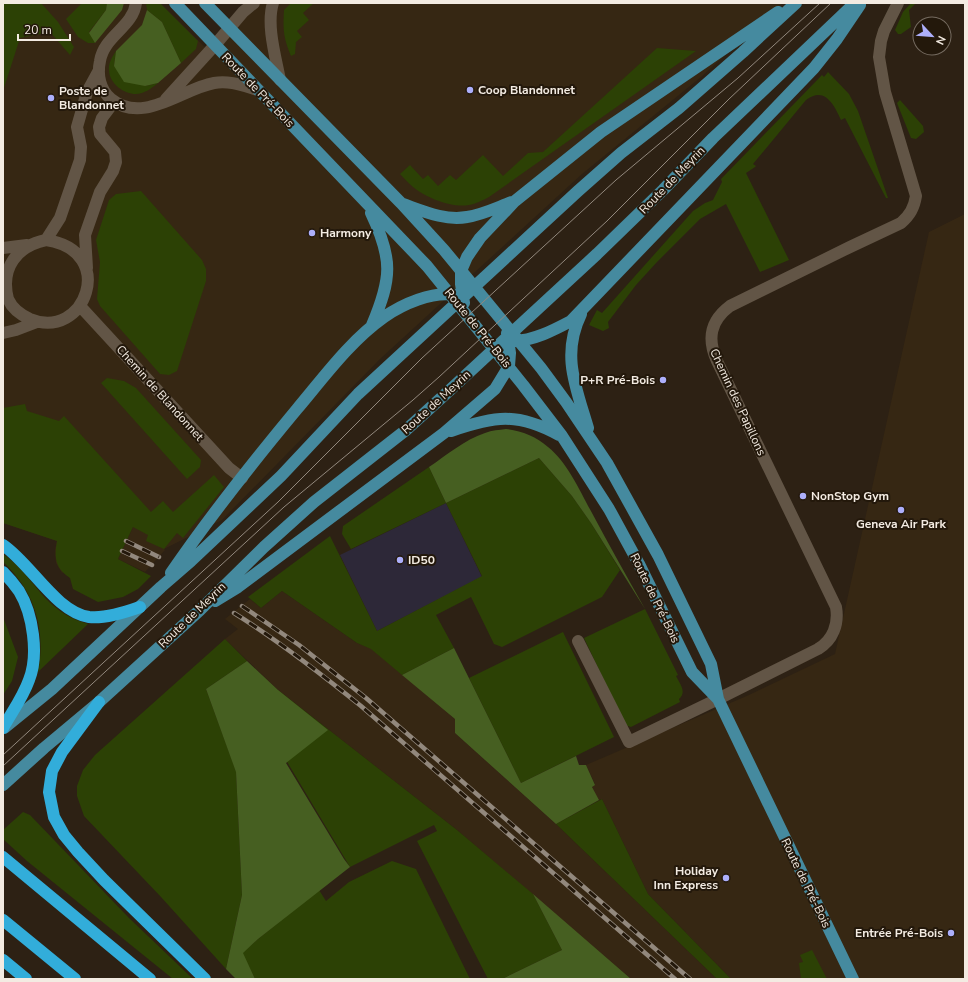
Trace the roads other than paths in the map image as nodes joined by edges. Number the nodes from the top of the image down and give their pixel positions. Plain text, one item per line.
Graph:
1 (136, 3) edge
2 (175, 3) edge
3 (205, 3) edge
4 (254, 3) edge
5 (273, 3) edge
6 (790, 3) edge
7 (796, 3) edge
8 (855, 3) edge
9 (861, 3) edge
10 (898, 3) edge
11 (230, 28) junction
12 (215, 45) junction
13 (99, 70) junction
14 (280, 80) junction
15 (258, 90) junction
16 (164, 101) junction
17 (114, 102) junction
18 (515, 201) junction
19 (366, 202) junction
20 (401, 203) junction
21 (46, 240) junction
22 (30, 244) junction
23 (3, 248) edge
24 (87, 270) junction
25 (462, 271) junction
26 (456, 296) junction
27 (80, 306) junction
28 (584, 308) junction
29 (498, 315) junction
30 (37, 322) junction
31 (473, 322) junction
32 (371, 327) junction
33 (3, 333) edge
34 (514, 341) junction
35 (509, 366) junction
36 (444, 433) junction
37 (562, 436) junction
38 (591, 438) junction
39 (242, 478) junction
40 (3, 545) edge
41 (3, 572) edge
42 (161, 587) junction
43 (140, 607) junction
44 (200, 610) junction
45 (578, 641) dead end
46 (718, 699) junction
47 (99, 702) junction
48 (3, 728) edge
49 (3, 785) edge
50 (3, 857) edge
51 (3, 920) edge
52 (3, 960) edge
53 (26, 979) edge
54 (75, 979) edge
55 (150, 979) edge
56 (205, 979) edge
57 (853, 979) edge

1 - 13 street
2 - 12 main road, Route de Pré-Bois
3 - 11 main road, Route de Pré-Bois
4 - 11 street
5 - 14 street
6 - 18 main road
7 - 42 main road
8 - 44 main road, Route de Meyrin
9 - 28 main road
10 - 46 street, Chemin des Papillons
11 - 12 street
11 - 14 main road, Route de Pré-Bois
12 - 15 main road, Route de Pré-Bois
12 - 16 street
13 - 17 street
13 - 21 street
14 - 20 main road, Route de Pré-Bois
15 - 16 street
15 - 19 main road, Route de Pré-Bois
16 - 17 street
17 - 24 street
18 - 20 main road
18 - 25 main road
19 - 26 main road, Route de Pré-Bois
19 - 32 main road
20 - 25 main road, Route de Pré-Bois
21 - 22 street
21 - 24 street
22 - 23 street
22 - 30 street
24 - 27 street
25 - 26 main road
25 - 29 main road, Route de Pré-Bois
26 - 29 main road
26 - 31 main road
26 - 32 main road
27 - 30 street
27 - 39 street, Chemin de Blandonnet
28 - 34 main road
28 - 38 main road
29 - 34 main road, Route de Pré-Bois
30 - 33 street
31 - 34 main road
31 - 35 main road, Route de Pré-Bois
32 - 39 main road
34 - 35 main road
34 - 38 main road, Route de Pré-Bois
35 - 36 main road
35 - 37 main road, Route de Pré-Bois
36 - 37 main road
36 - 44 main road
37 - 46 main road, Route de Pré-Bois
38 - 46 main road, Route de Pré-Bois
39 - 42 main road
40 - 43 highway
41 - 48 highway
42 - 43 main road
43 - 48 main road
44 - 47 main road, Route de Meyrin
45 - 46 street, Chemin des Papillons
46 - 57 main road, Route de Pré-Bois
47 - 49 main road, Route de Meyrin
47 - 56 highway
50 - 55 highway
51 - 54 highway
52 - 53 highway

